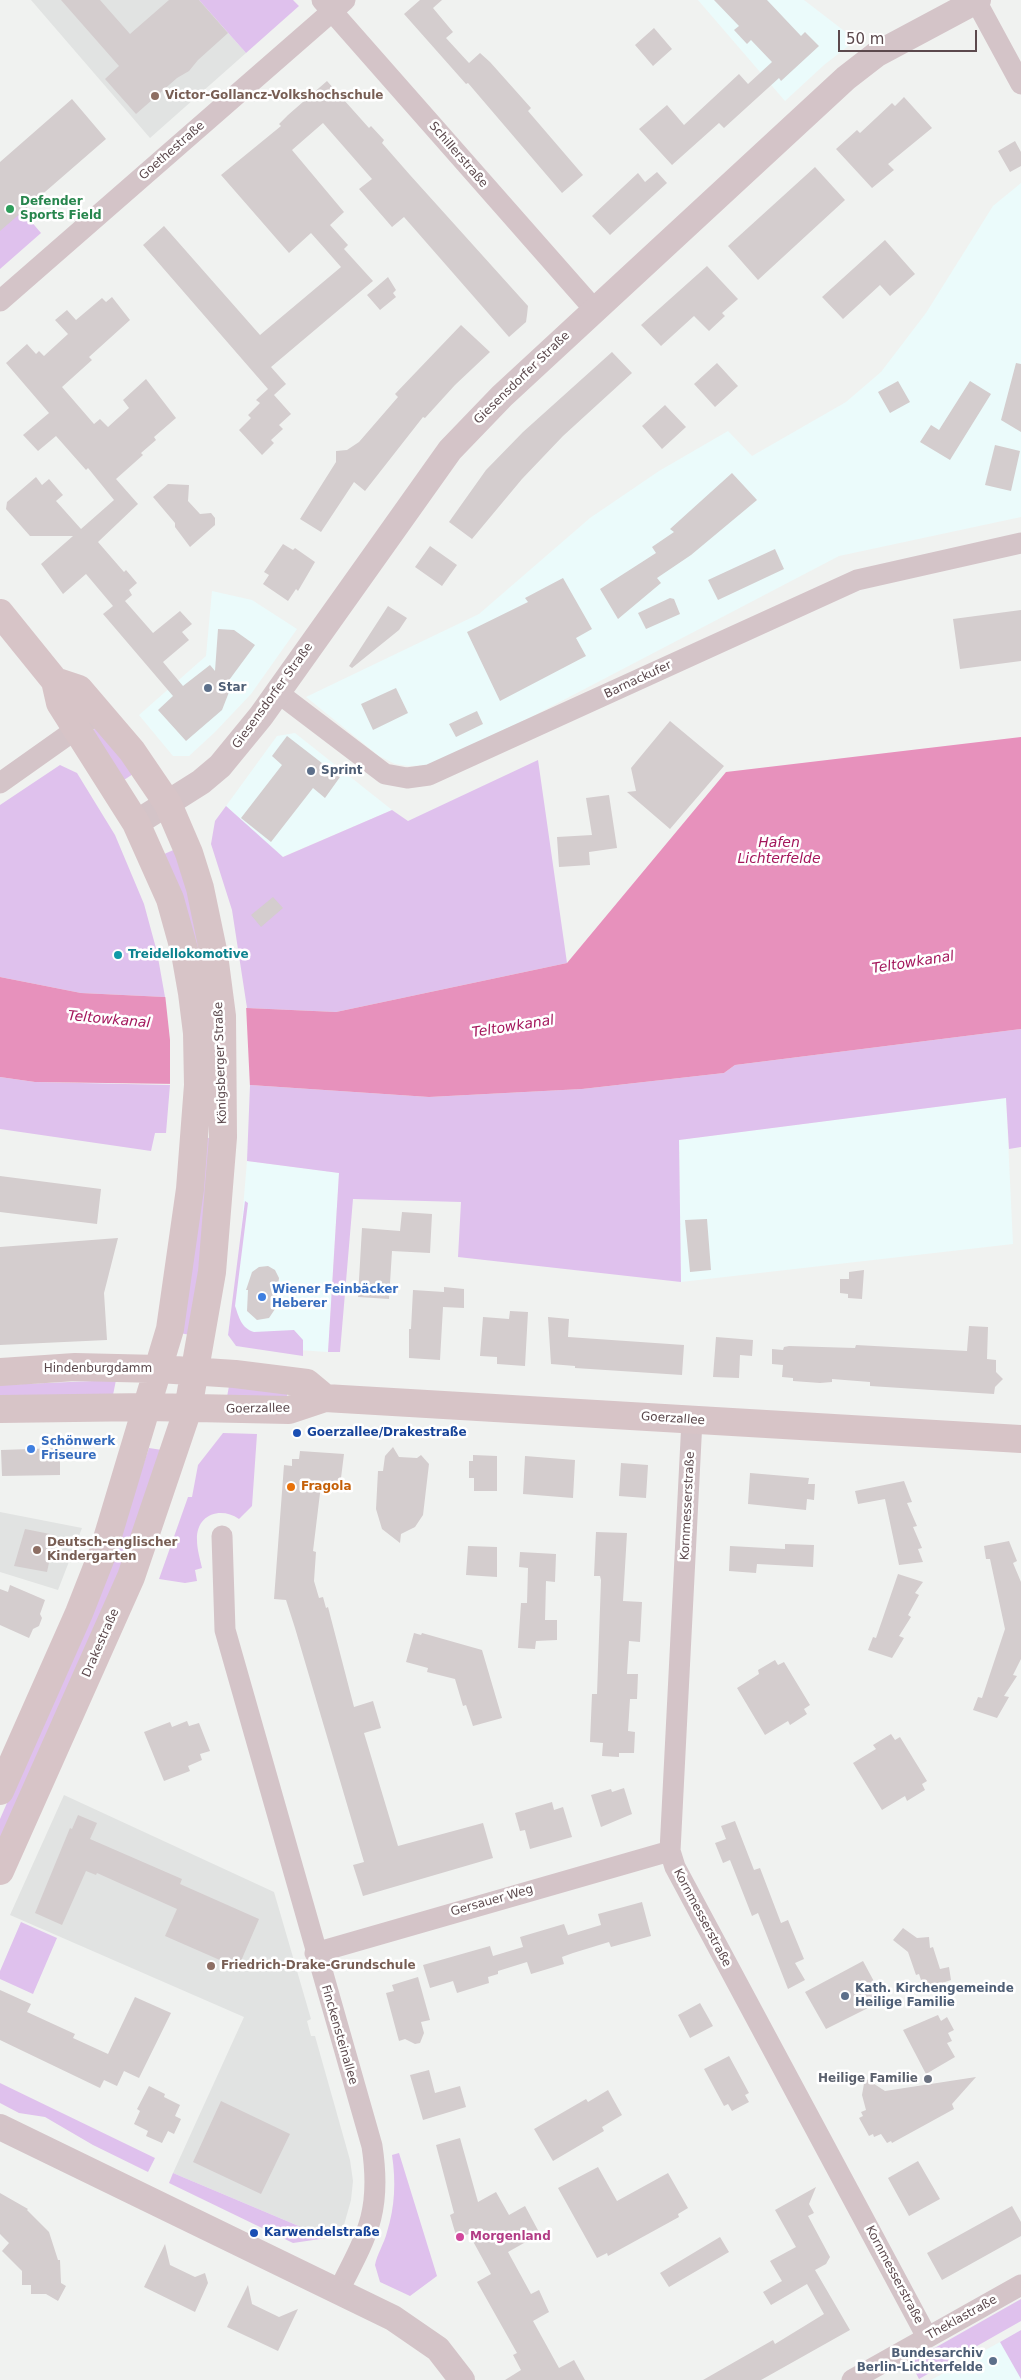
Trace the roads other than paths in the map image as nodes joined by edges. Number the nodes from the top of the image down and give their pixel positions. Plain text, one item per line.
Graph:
1 (977, 1) edge
2 (333, 4) edge
3 (1021, 84) edge
4 (0, 301) edge
5 (594, 309) junction
6 (1021, 543) edge
7 (0, 613) edge
8 (55, 681) junction
9 (277, 692) junction
10 (99, 712) junction
11 (78, 729) junction
12 (0, 783) edge
13 (168, 804) junction
14 (136, 823) junction
15 (159, 1369) junction
16 (0, 1372) edge
17 (196, 1372) junction
18 (325, 1398) junction
19 (148, 1407) junction
20 (0, 1409) edge
21 (188, 1409) junction
22 (692, 1420) junction
23 (1021, 1439) edge
24 (222, 1536) dead end
25 (0, 1791) edge
26 (670, 1851) junction
27 (0, 1871) edge
28 (315, 1953) junction
29 (0, 2127) edge
30 (1021, 2285) edge
31 (338, 2292) junction
32 (928, 2337) junction
33 (462, 2380) edge
34 (852, 2380) edge

1 - 3 street
1 - 5 street, Giesensdorfer Straße
2 - 4 street, Goethestraße
2 - 5 street, Schillerstraße
5 - 9 street, Giesensdorfer Straße
6 - 9 street, Barnackufer
7 - 8 main road, Königsberger Straße
8 - 10 main road, Königsberger Straße
8 - 11 main road, Königsberger Straße
9 - 13 street, Giesensdorfer Straße
10 - 11 street
10 - 13 main road, Königsberger Straße
11 - 12 street
11 - 14 main road, Königsberger Straße
13 - 14 street, Giesensdorfer Straße
13 - 17 main road, Königsberger Straße
14 - 15 main road, Königsberger Straße
15 - 16 main road, Hindenburgdamm
15 - 17 main road, Hindenburgdamm
15 - 19 main road, Königsberger Straße
17 - 18 main road
17 - 21 main road, Königsberger Straße
18 - 21 main road, Goerzallee
18 - 22 main road, Goerzallee
19 - 20 main road
19 - 21 main road
19 - 25 main road
21 - 27 main road, Drakestraße
22 - 23 main road, Goerzallee
22 - 26 street, Kornmesserstraße
24 - 28 street, Finckensteinallee
26 - 28 street, Gersauer Weg
26 - 32 street, Kornmesserstraße
28 - 31 street, Finckensteinallee
29 - 31 street
30 - 32 street, Theklastraße
31 - 33 street
32 - 34 street, Theklastraße

